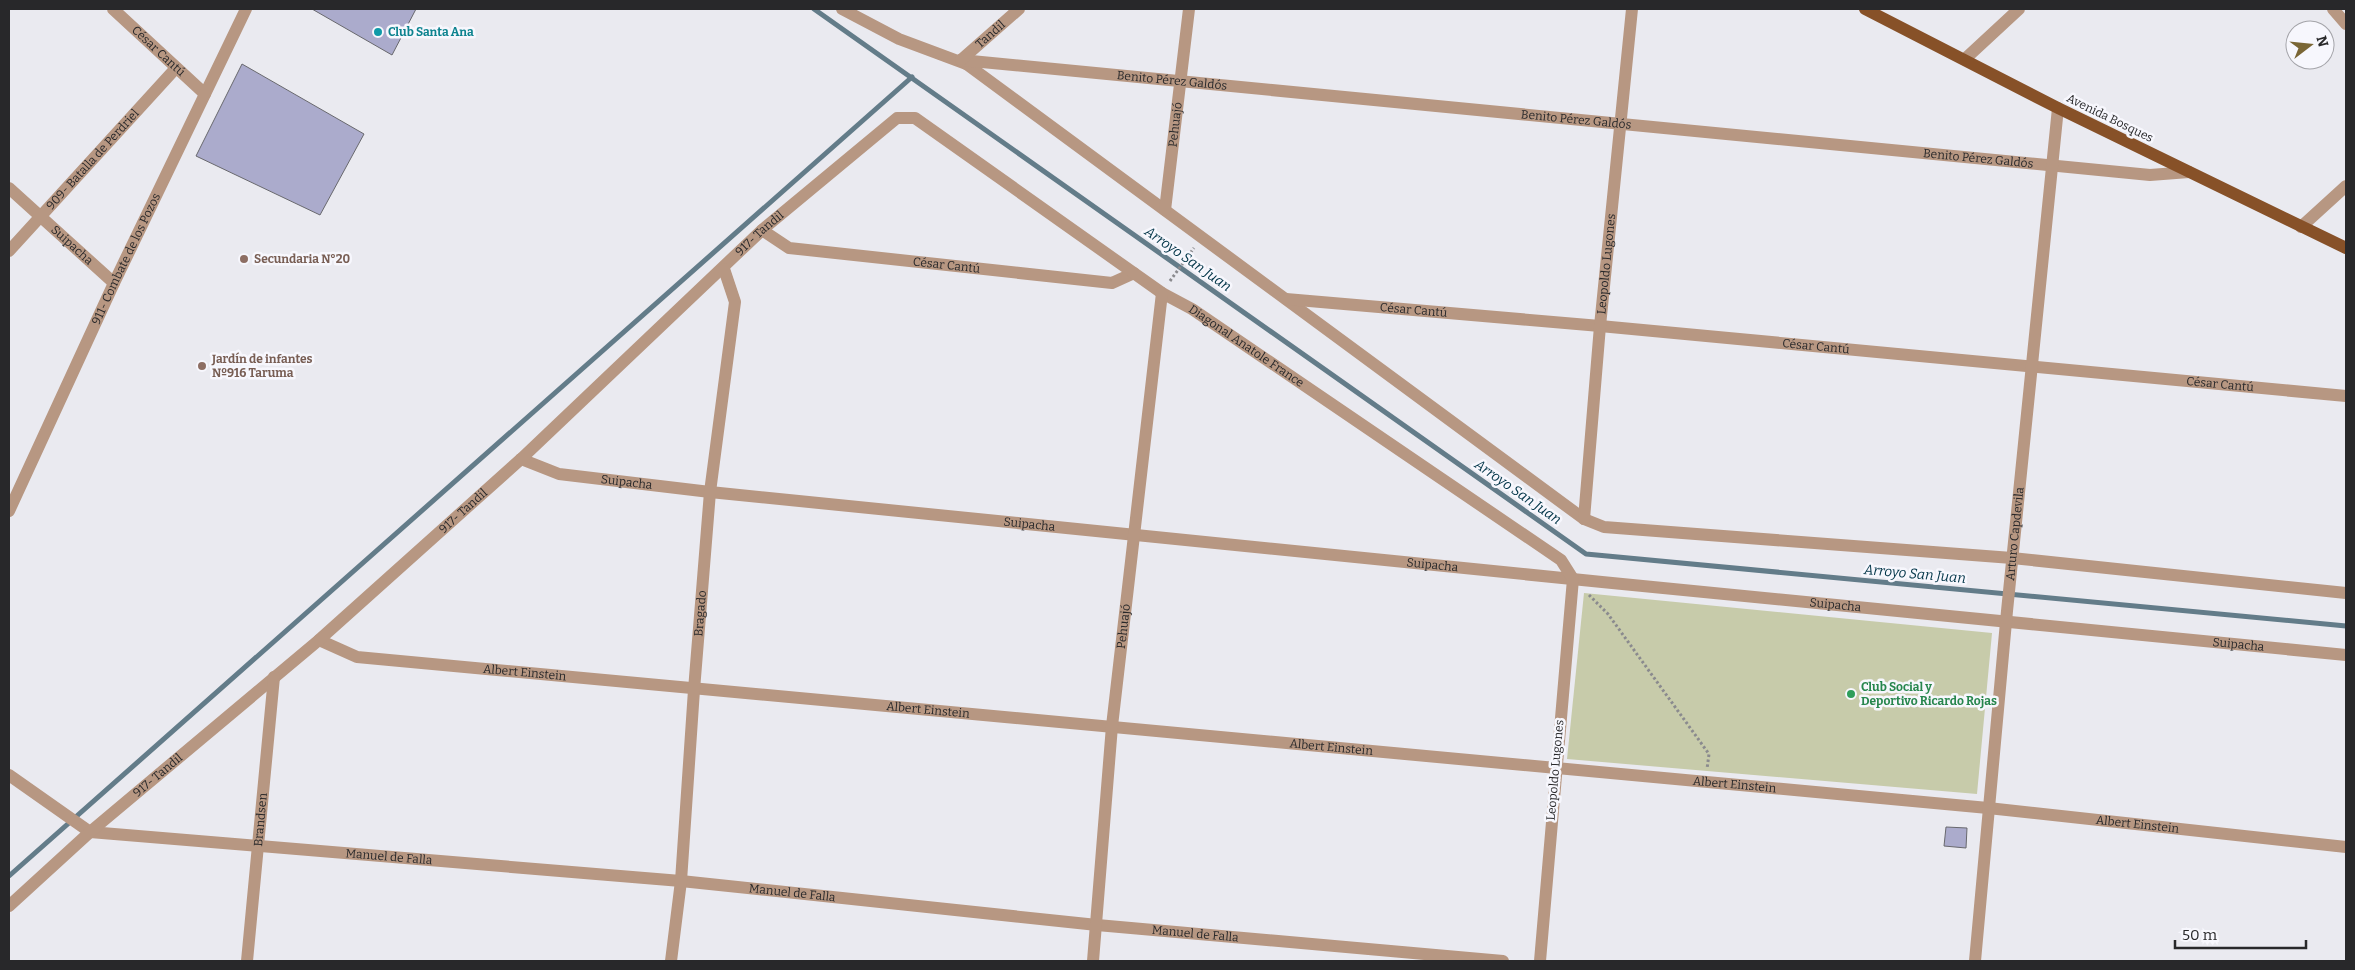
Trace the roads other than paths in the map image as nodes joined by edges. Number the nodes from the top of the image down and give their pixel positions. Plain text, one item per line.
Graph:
1 (112, 9) edge
2 (246, 9) edge
3 (842, 9) edge
4 (1019, 9) edge
5 (1189, 9) edge
6 (1632, 9) edge
7 (1865, 9) edge
8 (2019, 9) edge
9 (2333, 9) edge
10 (2346, 24) edge
11 (1965, 59) junction
12 (964, 62) junction
13 (176, 68) junction
14 (1180, 81) junction
15 (204, 94) junction
16 (2058, 108) junction
17 (914, 118) joint
18 (1621, 124) junction
19 (2051, 164) junction
20 (2189, 172) junction
21 (2346, 186) edge
22 (9, 188) edge
23 (1165, 210) junction
24 (40, 217) junction
25 (2301, 227) junction
26 (762, 230) junction
27 (2346, 248) edge
28 (9, 251) edge
29 (724, 269) junction
30 (1134, 273) junction
31 (114, 282) junction
32 (1162, 293) junction
33 (1286, 299) junction
34 (1600, 326) junction
35 (2031, 366) junction
36 (2346, 396) edge
37 (521, 459) junction
38 (710, 492) junction
39 (9, 511) edge
40 (1584, 519) junction
41 (1134, 535) junction
42 (2012, 558) junction
43 (1573, 579) junction
44 (2346, 593) edge
45 (2006, 617) junction
46 (320, 640) junction
47 (2346, 655) edge
48 (274, 677) junction
49 (694, 690) junction
50 (1112, 726) junction
51 (1555, 768) junction
52 (9, 775) edge
53 (1988, 808) junction
54 (86, 829) junction
55 (258, 846) junction
56 (2346, 847) edge
57 (681, 881) junction
58 (9, 906) edge
59 (1097, 925) junction
60 (247, 961) edge
61 (671, 961) edge
62 (1093, 961) edge
63 (1504, 961) edge
64 (1540, 961) edge
65 (1975, 961) edge

1 - 13 street, César Cantú
2 - 15 street, 911- Combate de los Pozos
3 - 12 street, Benito Pérez Galdós
4 - 12 street, Tandil
5 - 14 street, Pehuajó
6 - 18 street, Leopoldo Lugones
7 - 11 main road, Avenida Bosques
8 - 11 street
9 - 10 street
11 - 16 main road, Avenida Bosques
12 - 14 street, Benito Pérez Galdós
12 - 23 street
13 - 15 street, César Cantú
13 - 24 street, 909- Batalla de Perdriel
14 - 18 street, Benito Pérez Galdós
14 - 23 street, Pehuajó
15 - 31 street, 911- Combate de los Pozos
16 - 19 street, Arturo Capdevila
16 - 20 main road, Avenida Bosques
17 - 26 street, 917- Tandil
17 - 30 street, Diagonal Anatole France
18 - 19 street, Benito Pérez Galdós
18 - 34 street, Leopoldo Lugones
19 - 20 street, Benito Pérez Galdós
19 - 35 street, Arturo Capdevila
20 - 25 main road, Avenida Bosques
21 - 25 street
22 - 24 street, Suipacha
23 - 33 street
24 - 28 street, 909- Batalla de Perdriel
24 - 31 street, Suipacha
25 - 27 main road, Avenida Bosques
26 - 29 street, 917- Tandil
26 - 30 street, César Cantú
29 - 37 street, 917- Tandil
29 - 38 street, Bragado
30 - 32 street, Diagonal Anatole France
31 - 39 street, 911- Combate de los Pozos
32 - 41 street, Pehuajó
32 - 43 street, Diagonal Anatole France
33 - 34 street, César Cantú
33 - 40 street
34 - 35 street, César Cantú
34 - 40 street, Leopoldo Lugones
35 - 36 street, César Cantú
35 - 42 street, Arturo Capdevila
37 - 38 street, Suipacha
37 - 46 street, 917- Tandil
38 - 41 street, Suipacha
38 - 49 street, Bragado
40 - 42 street
41 - 43 street, Suipacha
41 - 50 street, Pehuajó
42 - 44 street
42 - 45 street, Arturo Capdevila
43 - 45 street, Suipacha
43 - 51 street, Leopoldo Lugones
45 - 47 street, Suipacha
45 - 53 street, Arturo Capdevila
46 - 48 street, 917- Tandil
46 - 49 street, Albert Einstein
48 - 54 street, 917- Tandil
48 - 55 street, Brandsen
49 - 50 street, Albert Einstein
49 - 57 street, Bragado
50 - 51 street, Albert Einstein
50 - 59 street, Pehuajó
51 - 53 street, Albert Einstein
51 - 64 street, Leopoldo Lugones
52 - 54 street
53 - 56 street, Albert Einstein
53 - 65 street, Arturo Capdevila
54 - 55 street, Manuel de Falla
54 - 58 street, 917- Tandil
55 - 57 street, Manuel de Falla
55 - 60 street, Brandsen
57 - 59 street, Manuel de Falla
57 - 61 street, Bragado
59 - 62 street, Pehuajó
59 - 63 street, Manuel de Falla

